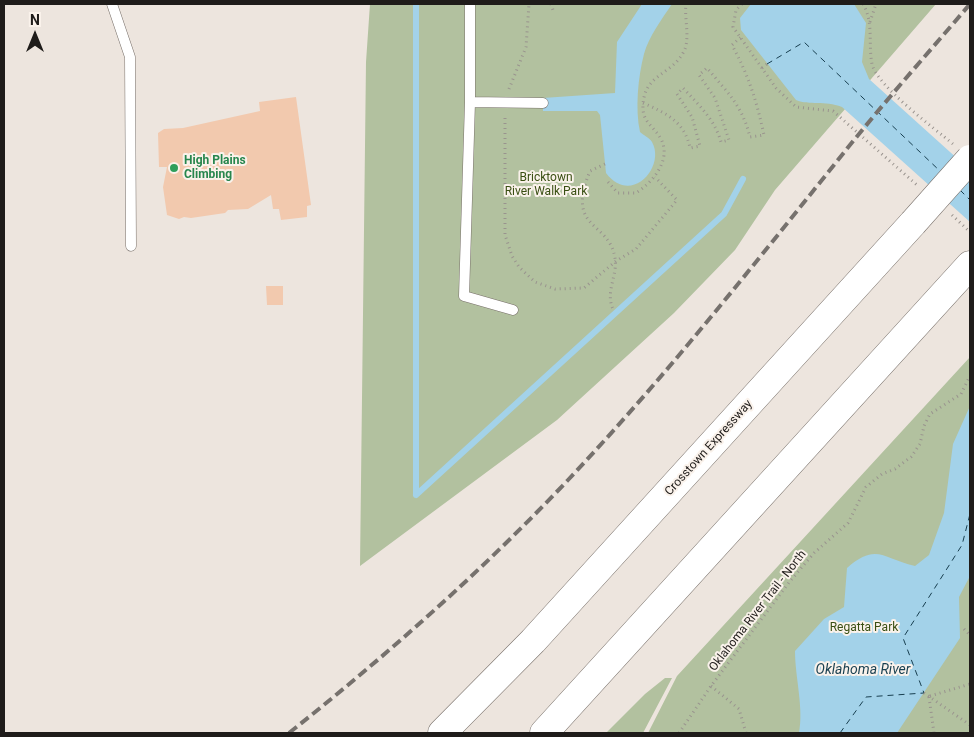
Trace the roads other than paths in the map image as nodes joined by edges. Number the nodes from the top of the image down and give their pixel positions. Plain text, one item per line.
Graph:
1 (112, 4) edge
2 (470, 4) edge
3 (470, 102) junction
4 (543, 103) dead end
5 (963, 153) edge
6 (131, 246) dead end
7 (970, 265) edge
8 (513, 310) dead end
9 (442, 733) edge
10 (544, 733) edge

1 - 6 lane
2 - 3 lane
3 - 4 lane
3 - 8 lane
5 - 9 highway, Crosstown Expressway, bridge
7 - 10 highway

